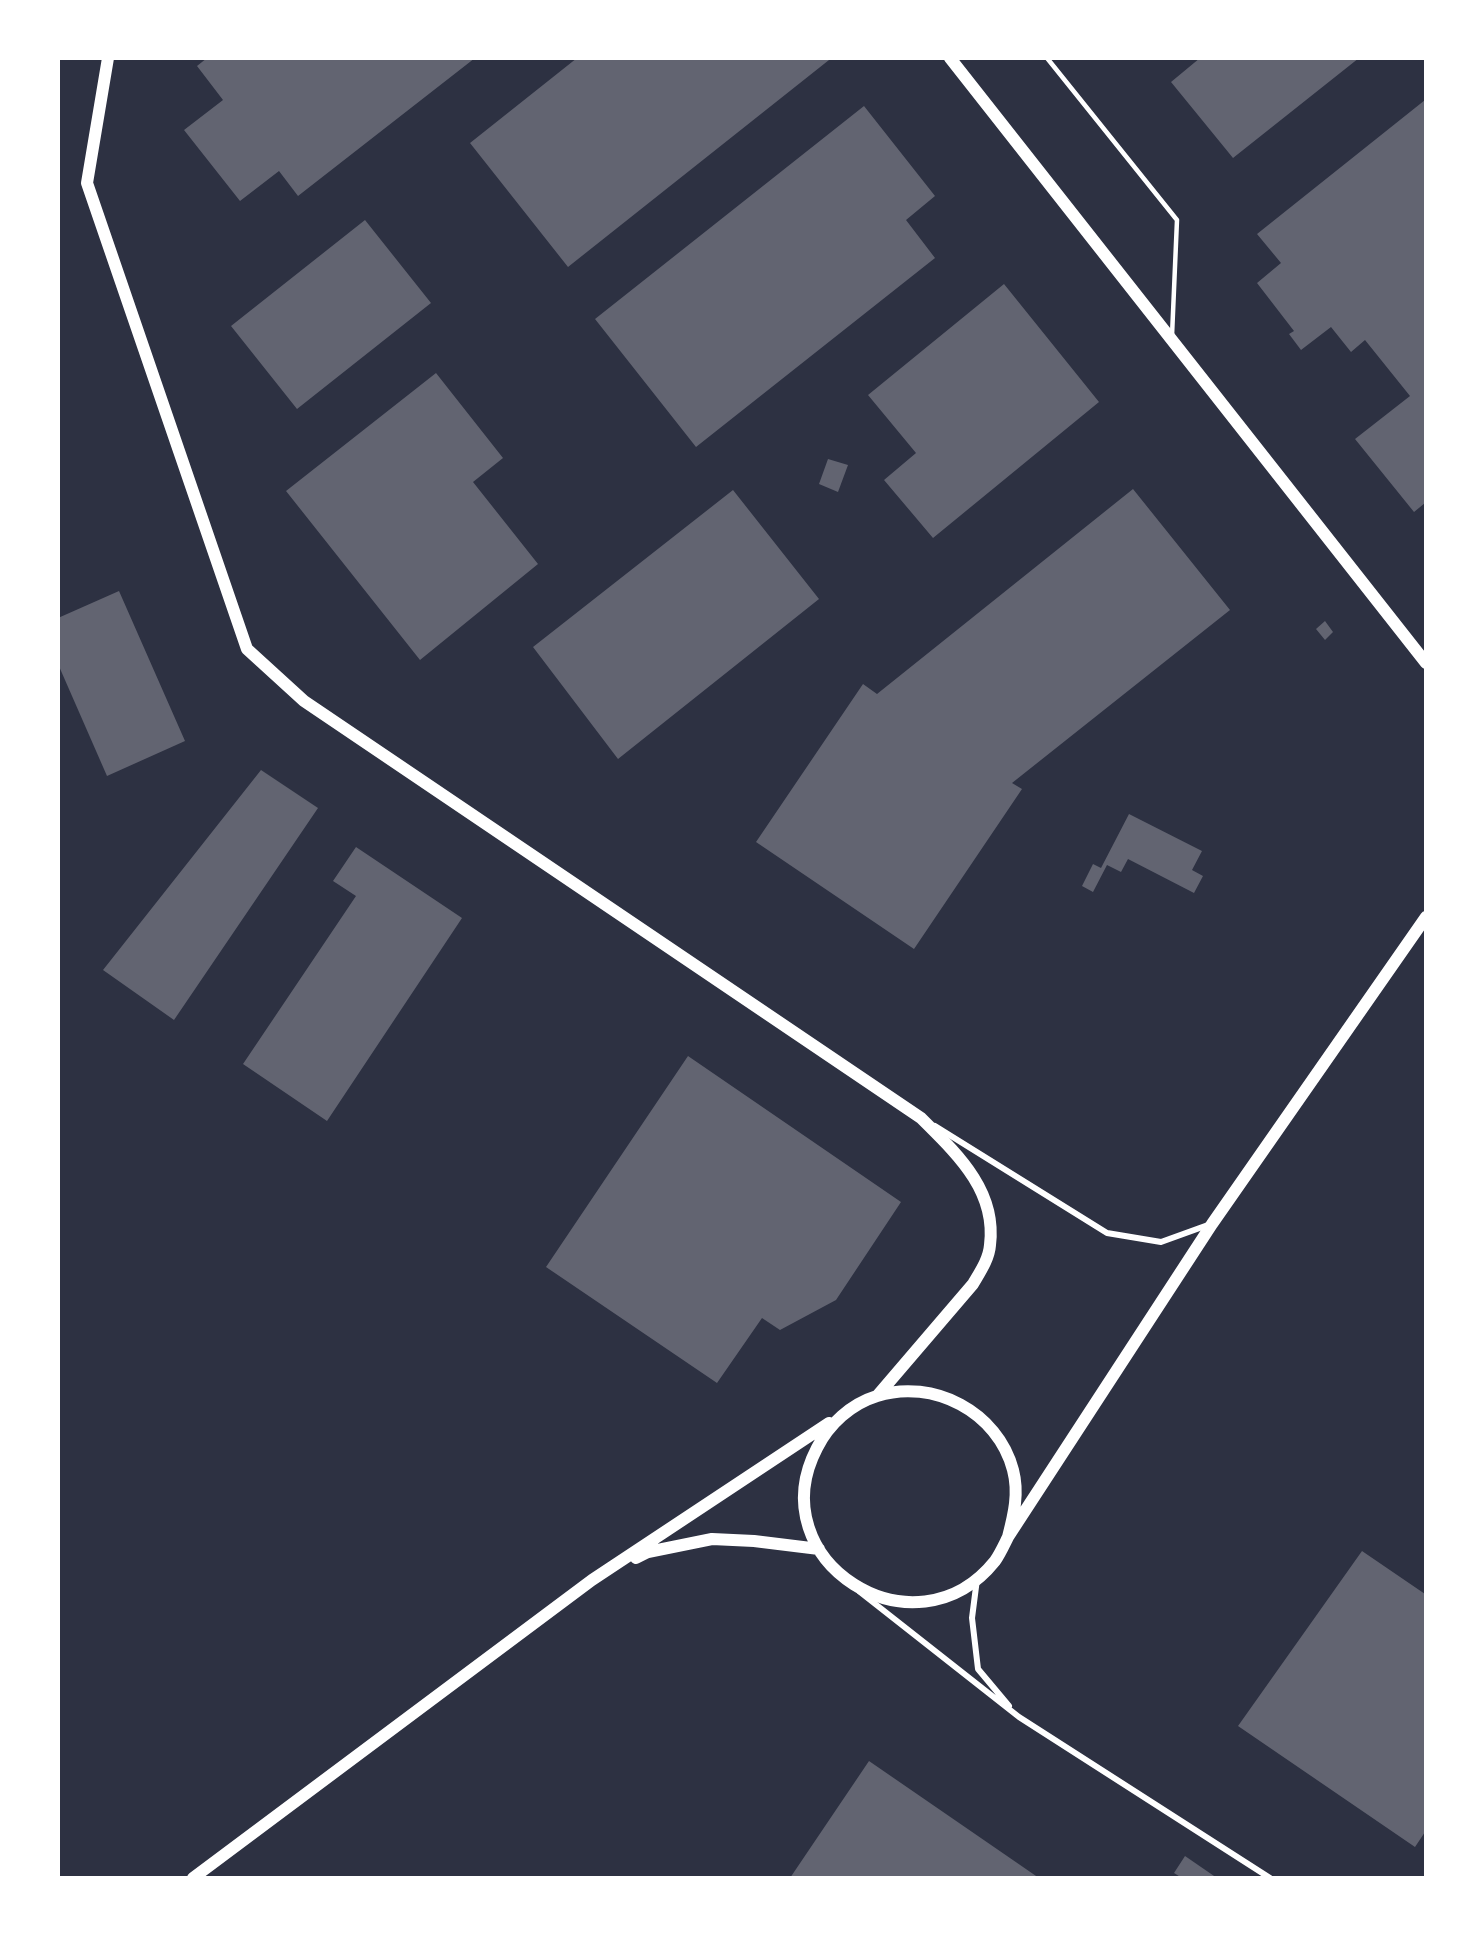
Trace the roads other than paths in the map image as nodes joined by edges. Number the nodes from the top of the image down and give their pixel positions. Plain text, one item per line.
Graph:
1 (108, 58) edge
2 (950, 58) edge
3 (1047, 58) edge
4 (1172, 339) junction
5 (1425, 663) edge
6 (1425, 917) edge
7 (921, 1118) junction
8 (1212, 1224) junction
9 (878, 1395) junction
10 (845, 1413) junction
11 (1008, 1537) junction
12 (819, 1549) junction
13 (977, 1578) junction
14 (591, 1580) junction
15 (847, 1581) junction
16 (1019, 1718) junction
17 (193, 1878) edge
18 (1270, 1878) edge

1 - 7 main road
2 - 4 main road
3 - 4 lane
4 - 5 main road
6 - 8 main road
7 - 8 street
7 - 9 main road
8 - 11 main road
9 - 10 main road
9 - 11 main road
10 - 12 main road
10 - 14 main road
11 - 13 main road
12 - 14 main road
12 - 15 main road
13 - 15 main road
13 - 16 street
14 - 17 main road
15 - 16 street
16 - 18 street

